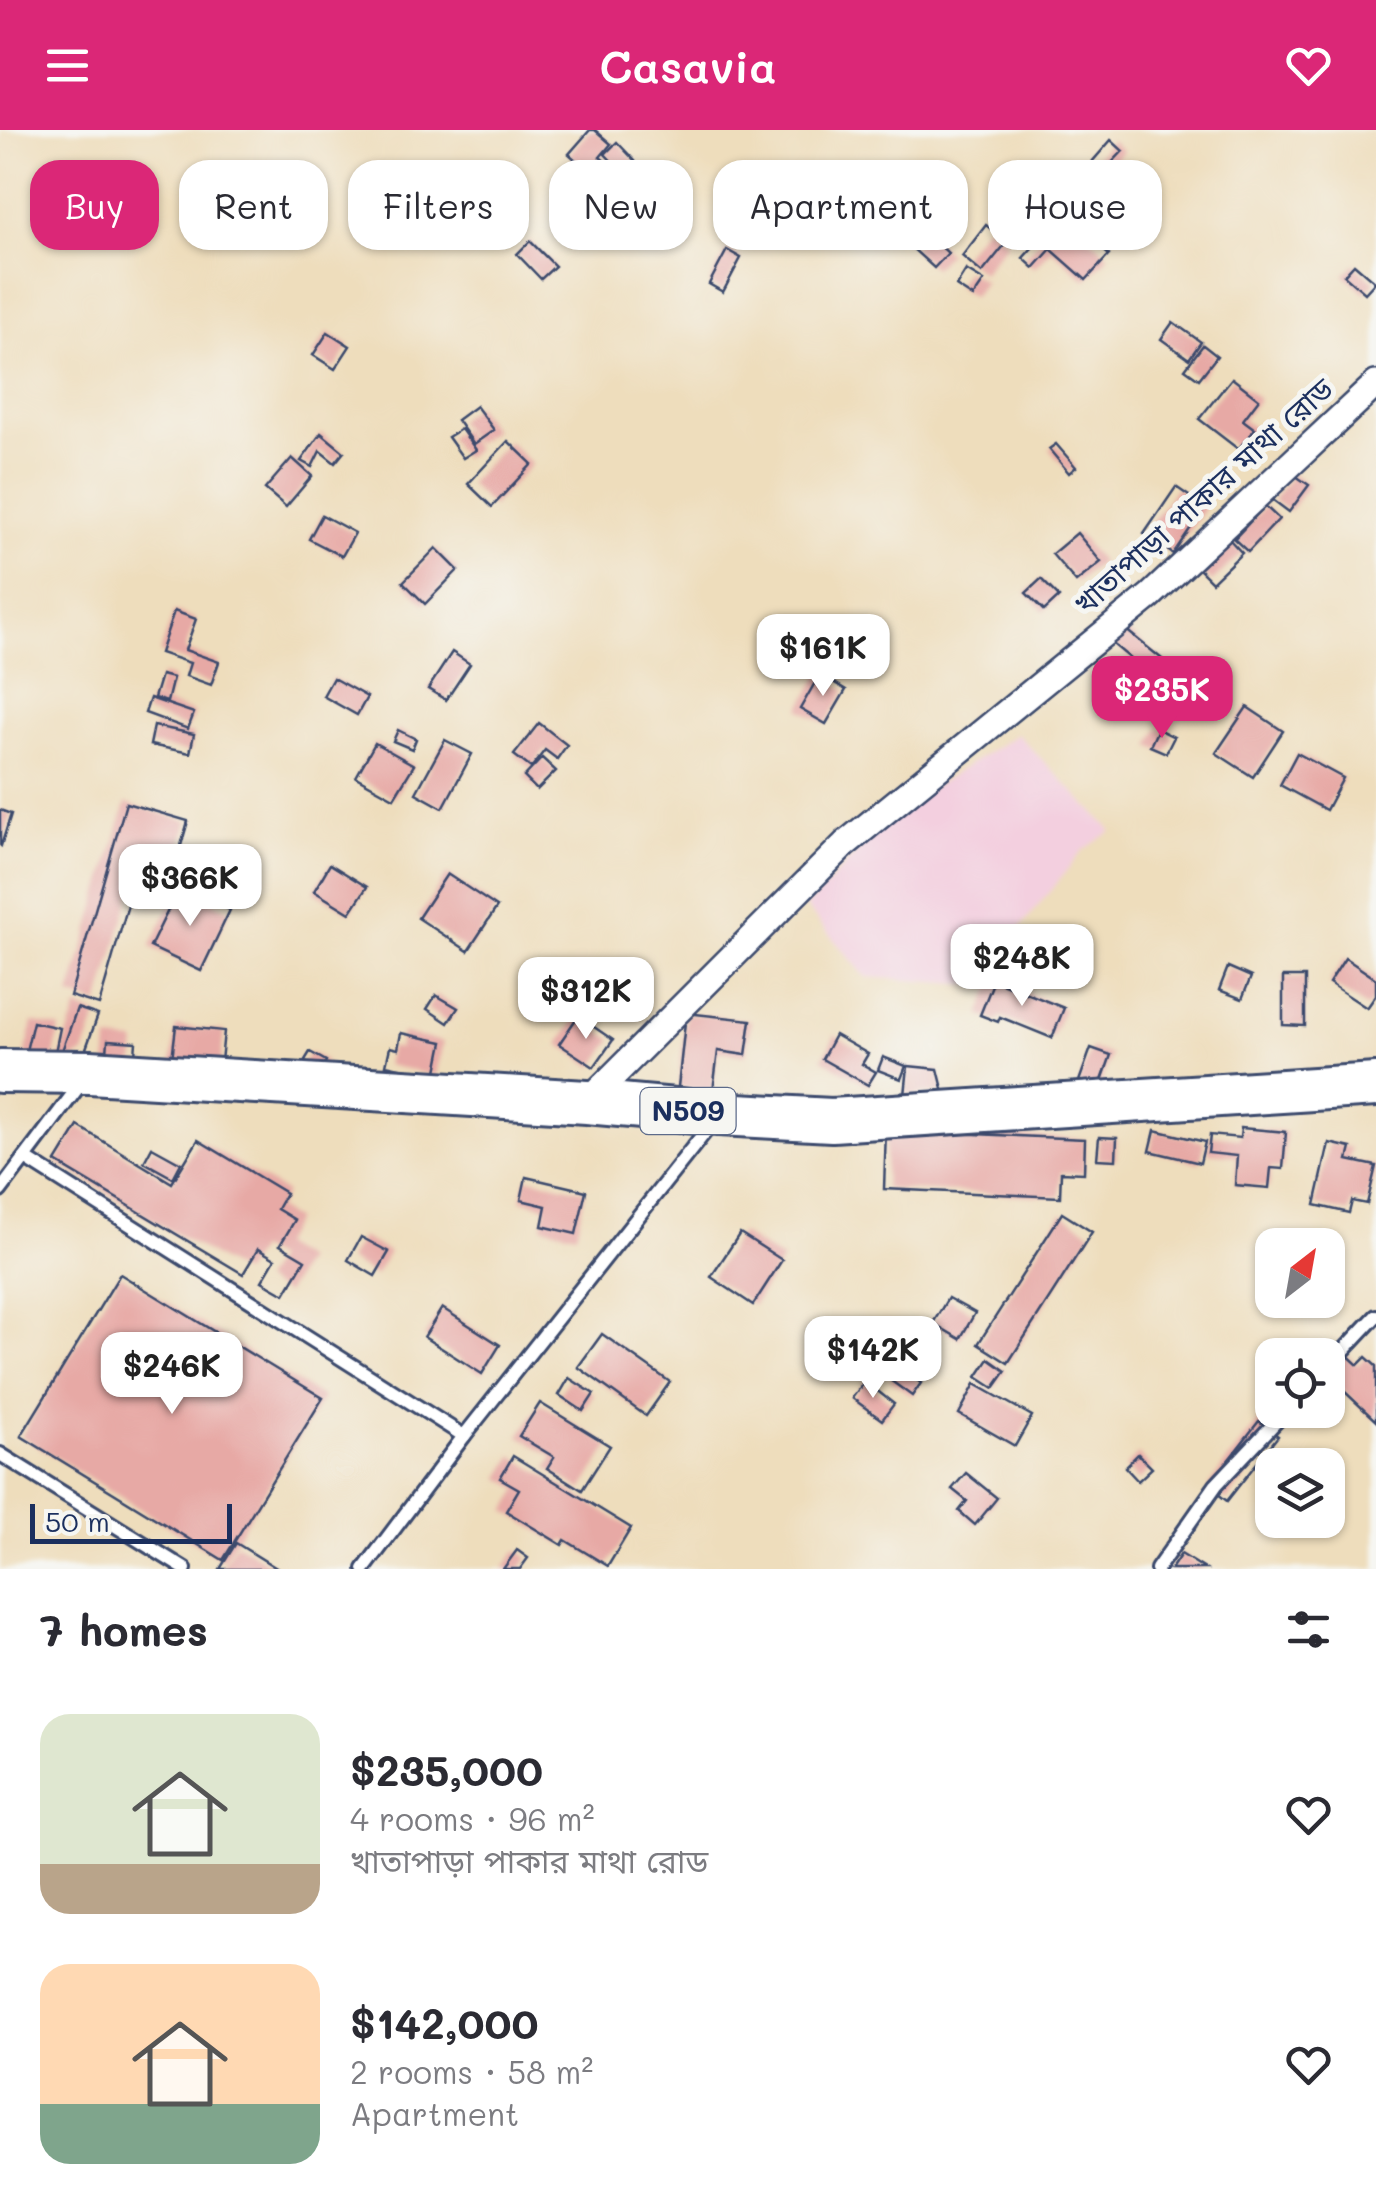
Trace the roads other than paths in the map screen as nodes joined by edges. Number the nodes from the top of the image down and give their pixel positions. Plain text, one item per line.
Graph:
1 (1376, 384) edge
2 (0, 1070) edge
3 (90, 1072) junction
4 (1376, 1085) edge
5 (587, 1102) junction
6 (719, 1114) junction
7 (25, 1158) junction
8 (0, 1190) edge
9 (1376, 1316) edge
10 (1345, 1349) edge
11 (1270, 1428) edge
12 (464, 1436) junction
13 (0, 1454) edge
14 (185, 1569) edge
15 (364, 1569) edge
16 (1158, 1569) edge

1 - 5 street, খাতাপাড়া পাকার মাথা রোড
2 - 3 highway, N509
3 - 5 highway, N509
3 - 7 lane
4 - 6 highway, N509
5 - 6 highway, N509
6 - 12 lane
7 - 8 lane
7 - 12 lane
9 - 10 lane
11 - 16 lane
12 - 15 lane
13 - 14 lane

